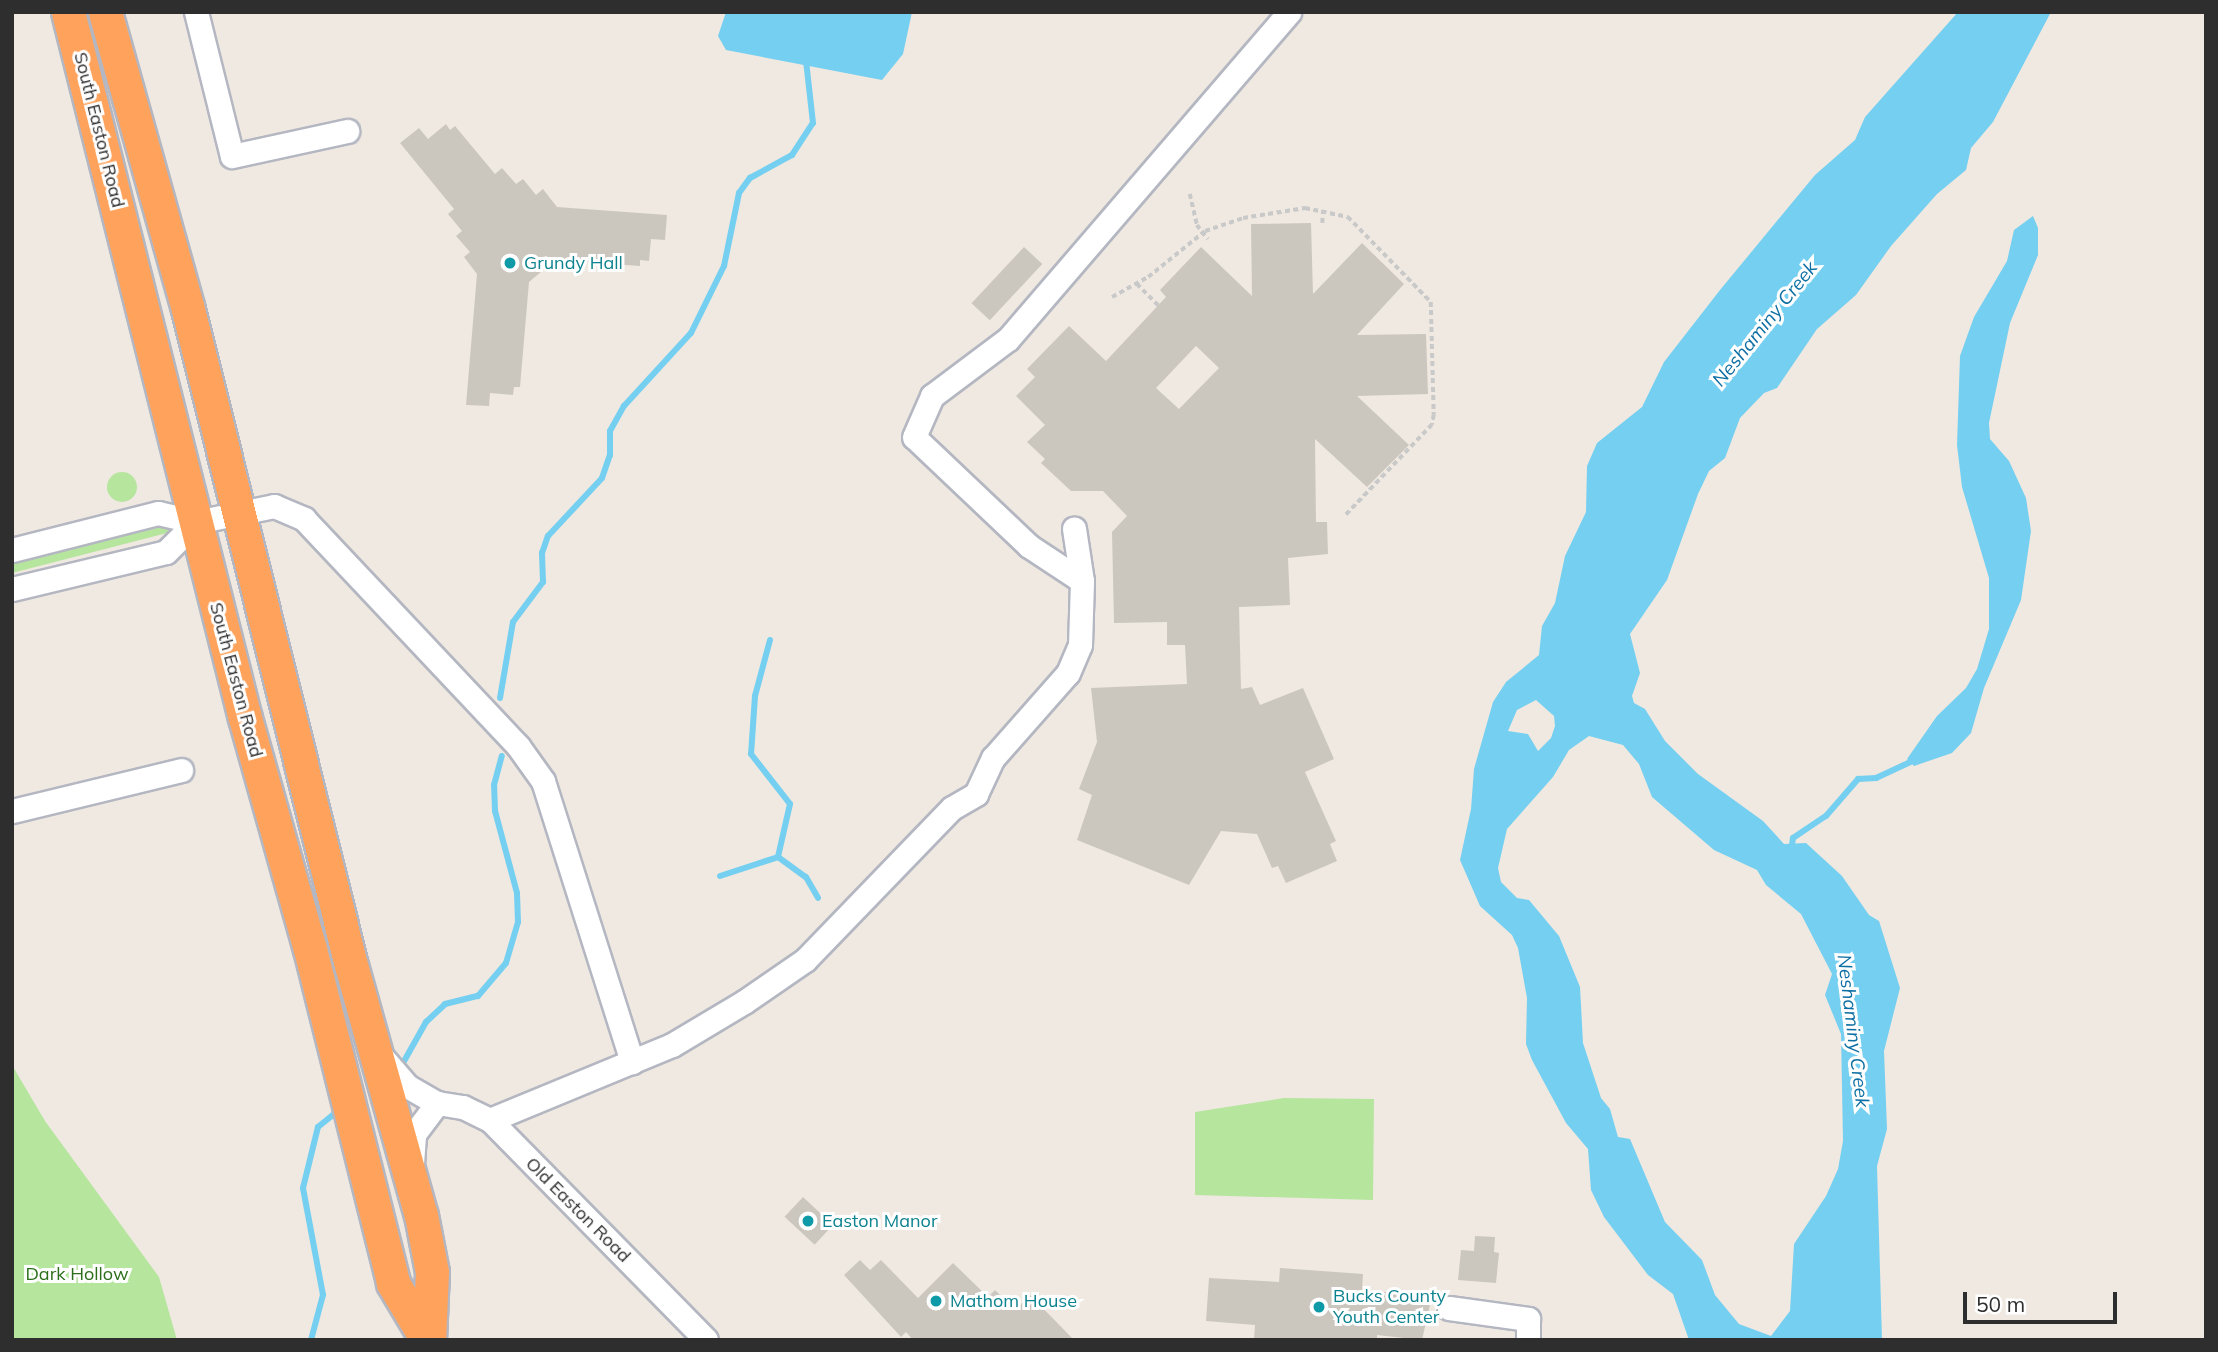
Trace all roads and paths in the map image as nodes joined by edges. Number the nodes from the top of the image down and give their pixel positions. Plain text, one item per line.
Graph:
1 (68, 12) edge
2 (105, 12) edge
3 (196, 12) edge
4 (1289, 12) edge
5 (347, 131) dead end
6 (1190, 194) dead end
7 (1323, 210) junction
8 (1322, 223) dead end
9 (1202, 234) junction
10 (1208, 239) dead end
11 (1137, 284) junction
12 (1414, 284) junction
13 (1408, 290) dead end
14 (1112, 297) dead end
15 (1159, 306) dead end
16 (239, 512) junction
17 (1345, 516) dead end
18 (196, 522) junction
19 (1074, 529) dead end
20 (12, 550) edge
21 (1082, 581) junction
22 (12, 589) edge
23 (181, 770) dead end
24 (12, 811) edge
25 (378, 1049) junction
26 (632, 1062) junction
27 (437, 1103) junction
28 (490, 1121) junction
29 (413, 1188) junction
30 (1449, 1308) dead end
31 (428, 1340) edge
32 (706, 1340) edge
33 (1528, 1340) edge

1 - 18 highway, South Easton Road
2 - 16 highway, South Easton Road
3 - 5 street
4 - 21 street
6 - 9 path
7 - 8 path
7 - 9 path
7 - 12 path
9 - 10 path
9 - 11 path
11 - 14 path
11 - 15 path
12 - 13 path
12 - 17 path
16 - 18 street
16 - 25 highway, South Easton Road
16 - 26 street
18 - 20 street
18 - 22 street
18 - 31 highway, South Easton Road
19 - 21 street
21 - 26 street
23 - 24 street
25 - 27 street, Old Easton Road
25 - 29 highway, South Easton Road
26 - 28 street
27 - 28 street, Old Easton Road
27 - 29 street
28 - 32 street, Old Easton Road
29 - 31 highway, South Easton Road
30 - 33 street

